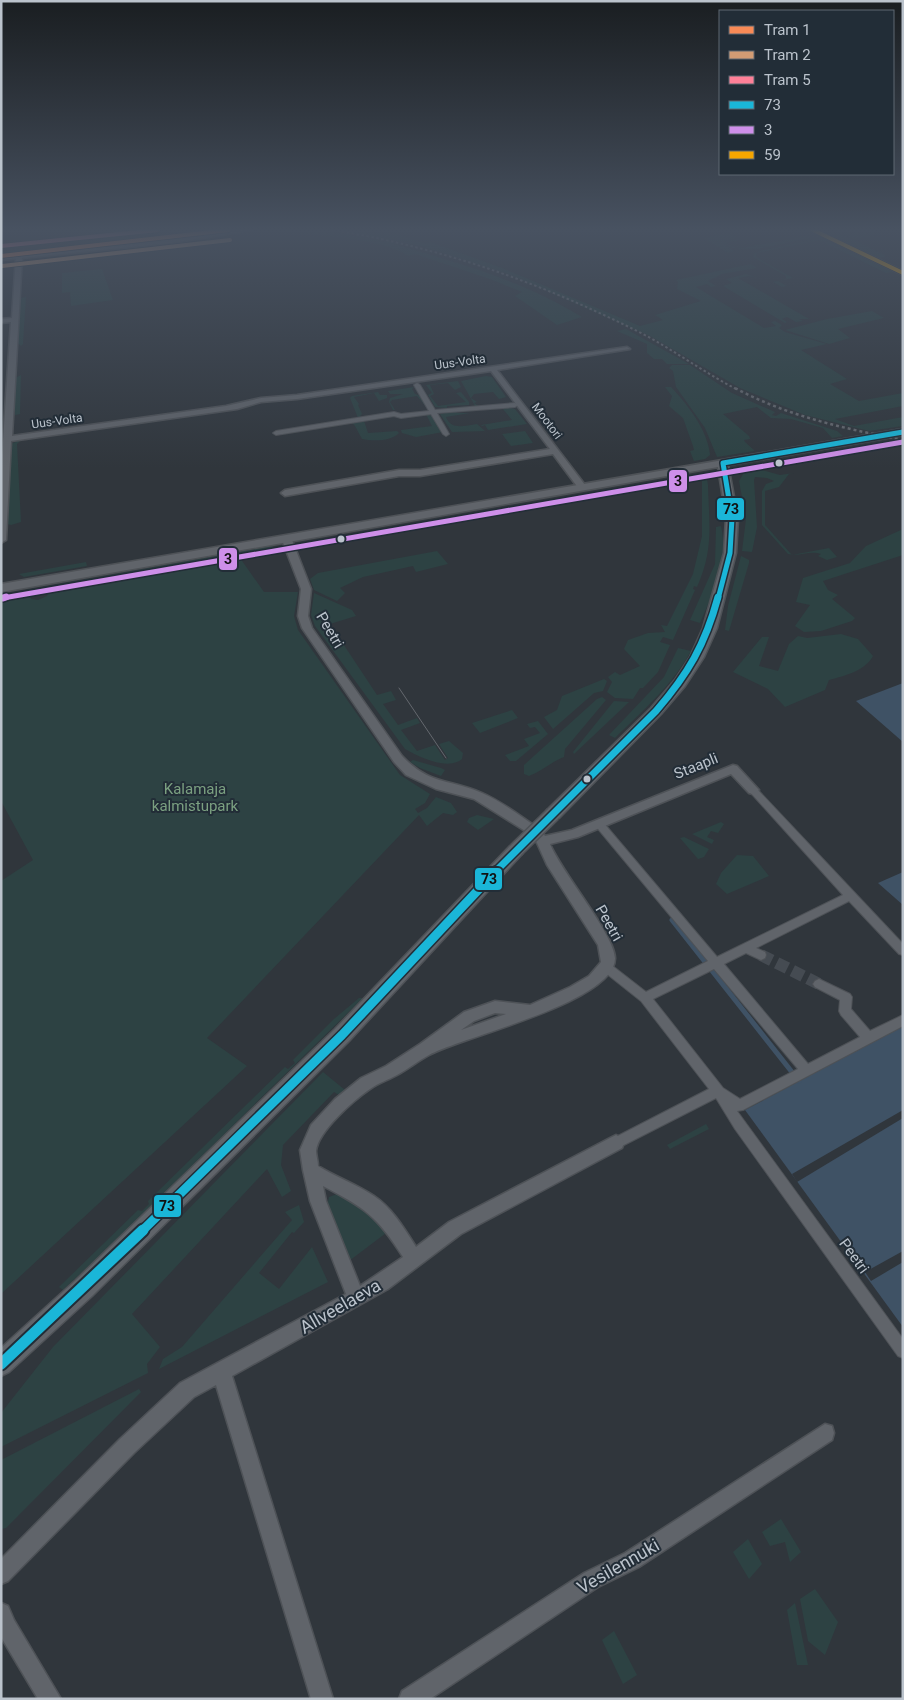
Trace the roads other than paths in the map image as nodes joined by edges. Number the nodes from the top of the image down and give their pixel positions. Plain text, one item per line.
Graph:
1 (16, 309) edge
2 (15, 320) junction
3 (1, 321) edge
4 (627, 349) dead end
5 (493, 369) junction
6 (417, 385) dead end
7 (515, 405) dead end
8 (433, 412) junction
9 (903, 432) edge
10 (276, 433) dead end
11 (446, 434) dead end
12 (7, 439) junction
13 (555, 451) junction
14 (754, 459) junction
15 (724, 463) junction
16 (662, 473) junction
17 (582, 487) junction
18 (727, 491) junction
19 (285, 493) dead end
20 (1, 540) edge
21 (287, 540) junction
22 (1, 588) edge
23 (753, 790) joint
24 (599, 824) junction
25 (542, 841) junction
26 (850, 896) junction
27 (747, 948) junction
28 (903, 951) edge
29 (761, 955) tunnel mouth
30 (717, 963) junction
31 (606, 967) junction
32 (819, 984) tunnel mouth
33 (645, 998) junction
34 (903, 1020) edge
35 (870, 1038) junction
36 (807, 1071) junction
37 (718, 1092) junction
38 (616, 1142) joint
39 (311, 1170) junction
40 (413, 1258) junction
41 (356, 1298) junction
42 (903, 1352) edge
43 (1, 1364) edge
44 (222, 1370) junction
45 (825, 1433) dead end
46 (1, 1574) edge
47 (1, 1613) edge
48 (50, 1699) edge
49 (322, 1699) edge
50 (410, 1699) edge

1 - 2 street
2 - 3 street
2 - 12 street
4 - 5 street, Uus-Volta
5 - 12 street, Uus-Volta
5 - 13 street, Mootori
6 - 8 street
7 - 8 street
8 - 10 street
8 - 11 street
9 - 14 street
12 - 20 street
13 - 17 street, Mootori
13 - 19 street
14 - 15 street
14 - 18 street
15 - 16 street
15 - 18 street
16 - 17 street
16 - 18 street
17 - 21 street
18 - 43 street, bridge
21 - 22 street
21 - 25 street, Peetri
23 - 24 street, Staapli
23 - 26 street, Staapli
24 - 25 street
24 - 30 street
25 - 31 street, Peetri
26 - 27 street
26 - 28 street, Staapli
27 - 29 street
27 - 30 street
30 - 33 street
30 - 36 street
31 - 33 street, Peetri
31 - 39 street
32 - 35 street
33 - 37 street, Peetri
34 - 35 street
35 - 36 street
36 - 37 street
37 - 38 street, Allveelaeva
37 - 42 street, Peetri
38 - 40 street, Allveelaeva
39 - 40 street
39 - 41 street
40 - 41 street, Allveelaeva
41 - 44 street, Allveelaeva
44 - 46 street, Allveelaeva
44 - 49 street
45 - 50 street, Vesilennuki
47 - 48 street

